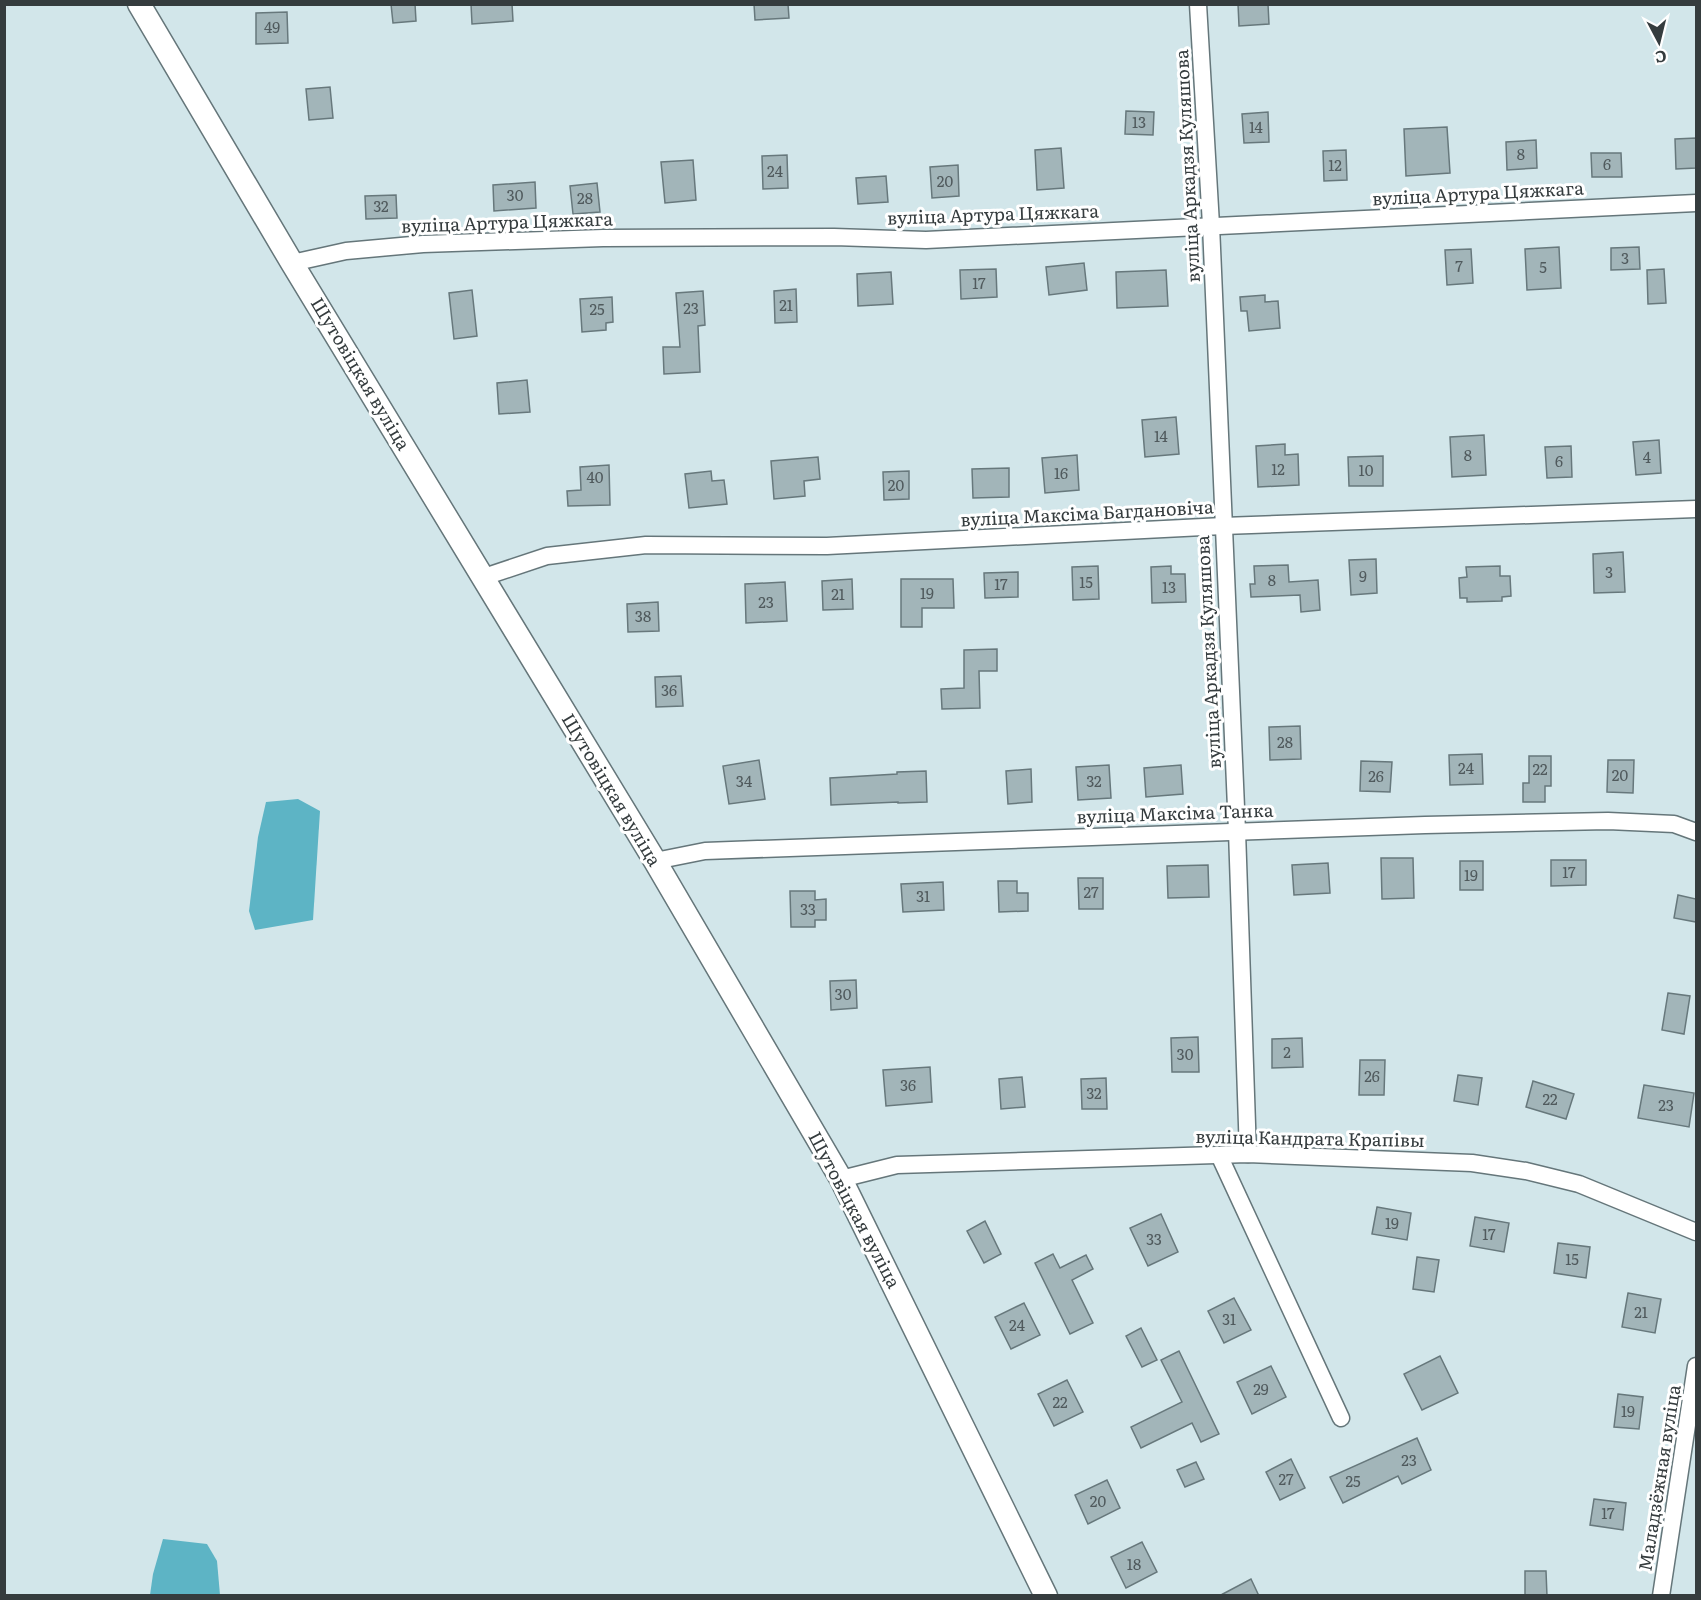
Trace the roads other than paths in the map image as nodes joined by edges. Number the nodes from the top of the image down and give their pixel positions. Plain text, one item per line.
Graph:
1 (139, 4) edge
2 (1198, 4) edge
3 (1696, 203) edge
4 (1211, 225) junction
5 (292, 263) junction
6 (1696, 509) edge
7 (1223, 526) junction
8 (484, 577) junction
9 (1238, 831) junction
10 (1696, 832) edge
11 (655, 861) junction
12 (1248, 1154) junction
13 (1219, 1155) junction
14 (841, 1179) junction
15 (1696, 1232) edge
16 (1696, 1366) edge
17 (1341, 1418) dead end
18 (1046, 1596) edge
19 (1661, 1596) edge

1 - 5 main road, Шутовіцкая вуліца
2 - 4 street, вуліца Аркадзя Куляшова
3 - 4 street, вуліца Артура Цяжкага
4 - 5 street, вуліца Артура Цяжкага
4 - 7 street, вуліца Аркадзя Куляшова
5 - 8 main road, Шутовіцкая вуліца
6 - 7 street, вуліца Максіма Багдановіча
7 - 8 street, вуліца Максіма Багдановіча
7 - 9 street, вуліца Аркадзя Куляшова
8 - 11 main road, Шутовіцкая вуліца
9 - 10 street, вуліца Максіма Танка
9 - 11 street, вуліца Максіма Танка
9 - 12 street, вуліца Аркадзя Куляшова
11 - 14 main road, Шутовіцкая вуліца
12 - 13 street, вуліца Кандрата Крапівы
12 - 15 street, вуліца Кандрата Крапівы
13 - 14 street, вуліца Кандрата Крапівы
13 - 17 street
14 - 18 main road, Шутовіцкая вуліца
16 - 19 street, Маладзёжная вуліца

